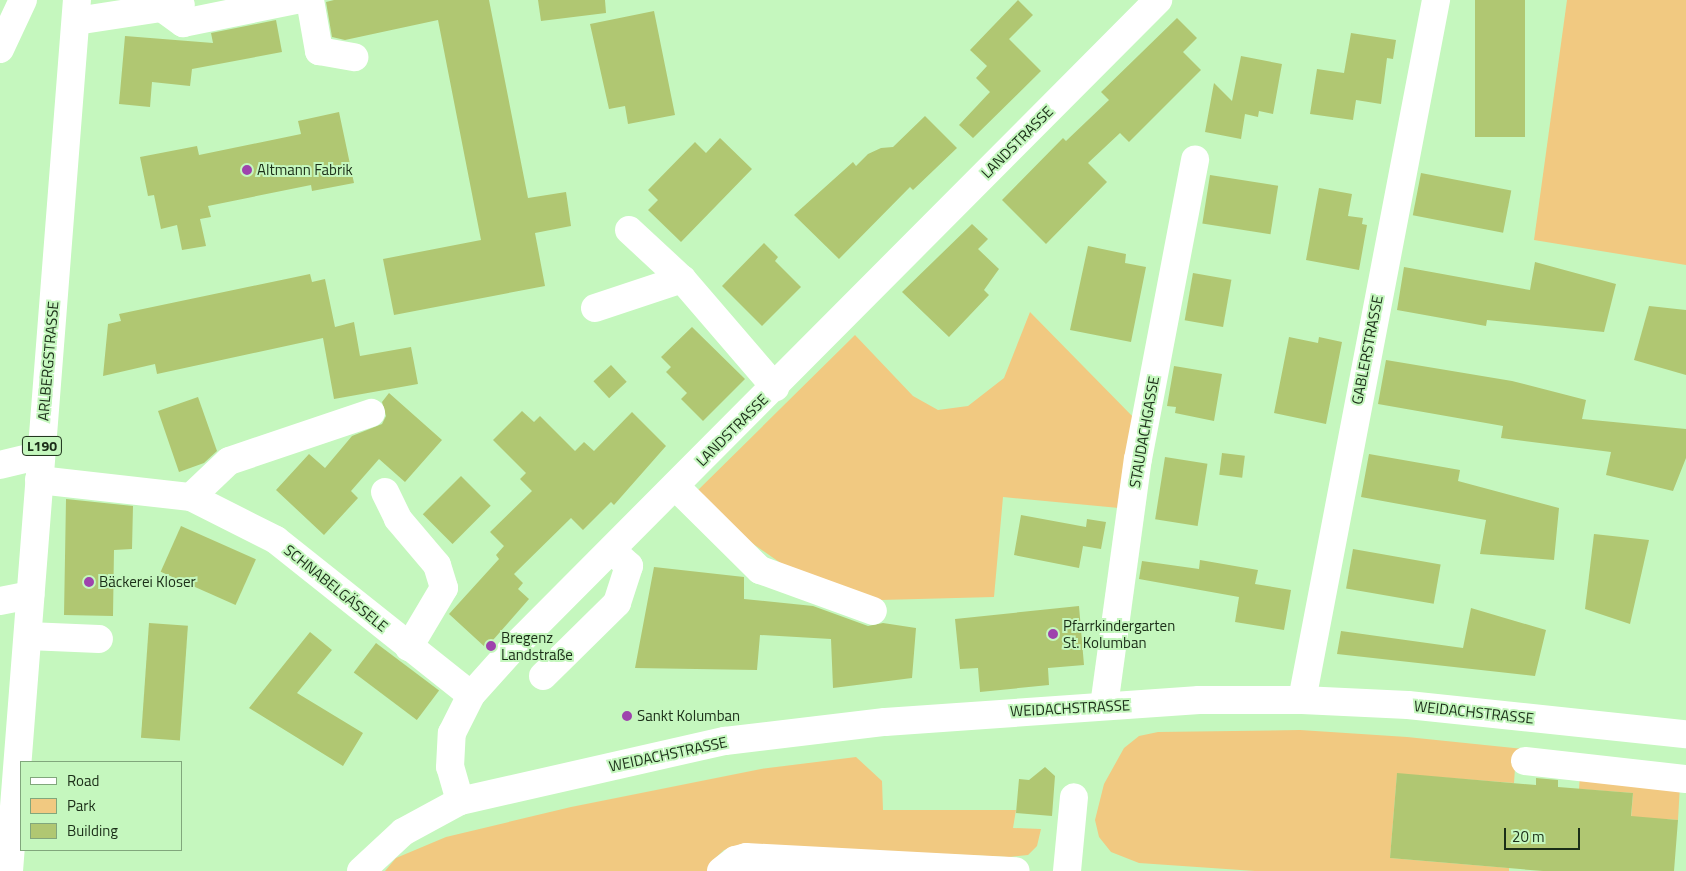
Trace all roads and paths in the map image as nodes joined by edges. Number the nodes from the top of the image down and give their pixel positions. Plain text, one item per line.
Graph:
1 (23, 0) edge
2 (211, 0) edge
3 (296, 0) edge
4 (310, 0) edge
5 (1158, 0) edge
6 (1436, 0) edge
7 (162, 8) junction
8 (77, 10) edge
9 (0, 49) edge
10 (354, 57) dead end
11 (1195, 160) dead end
12 (628, 230) dead end
13 (682, 279) junction
14 (595, 308) dead end
15 (775, 387) junction
16 (371, 413) dead end
17 (0, 465) edge
18 (40, 468) junction
19 (676, 487) junction
20 (385, 492) dead end
21 (191, 497) junction
22 (613, 551) junction
23 (30, 595) junction
24 (0, 601) edge
25 (873, 611) dead end
26 (28, 636) junction
27 (99, 639) dead end
28 (409, 647) junction
29 (543, 676) dead end
30 (471, 695) junction
31 (1302, 700) junction
32 (1104, 706) junction
33 (1686, 734) edge
34 (1525, 761) dead end
35 (1686, 779) edge
36 (1074, 797) dead end
37 (460, 801) junction
38 (9, 871) edge
39 (361, 871) edge
40 (721, 871) edge
41 (1016, 871) edge
42 (1067, 871) edge

1 - 9 street
2 - 7 street
3 - 7 street
4 - 10 street
5 - 15 street, LANDSTRASSE
6 - 31 street, GABLERSTRASSE
7 - 8 street
8 - 18 street, ARLBERGSTRASSE / L190
11 - 32 street, STAUDACHGASSE
12 - 13 street
13 - 14 street
13 - 15 street
15 - 19 street, LANDSTRASSE
16 - 21 street
17 - 18 street
18 - 21 street, SCHNABELGÄSSELE
18 - 23 street, ARLBERGSTRASSE / L190
19 - 22 street, LANDSTRASSE
19 - 25 street
20 - 28 street
21 - 28 street, SCHNABELGÄSSELE
22 - 29 street
22 - 30 street, LANDSTRASSE
23 - 24 street
23 - 26 street, ARLBERGSTRASSE / L190
26 - 27 street
26 - 38 street, ARLBERGSTRASSE / L190
28 - 30 street, SCHNABELGÄSSELE
30 - 37 street, LANDSTRASSE
31 - 32 street, WEIDACHSTRASSE
31 - 33 street, WEIDACHSTRASSE
32 - 37 street, WEIDACHSTRASSE
34 - 35 street
36 - 42 street
37 - 39 street
40 - 41 street

